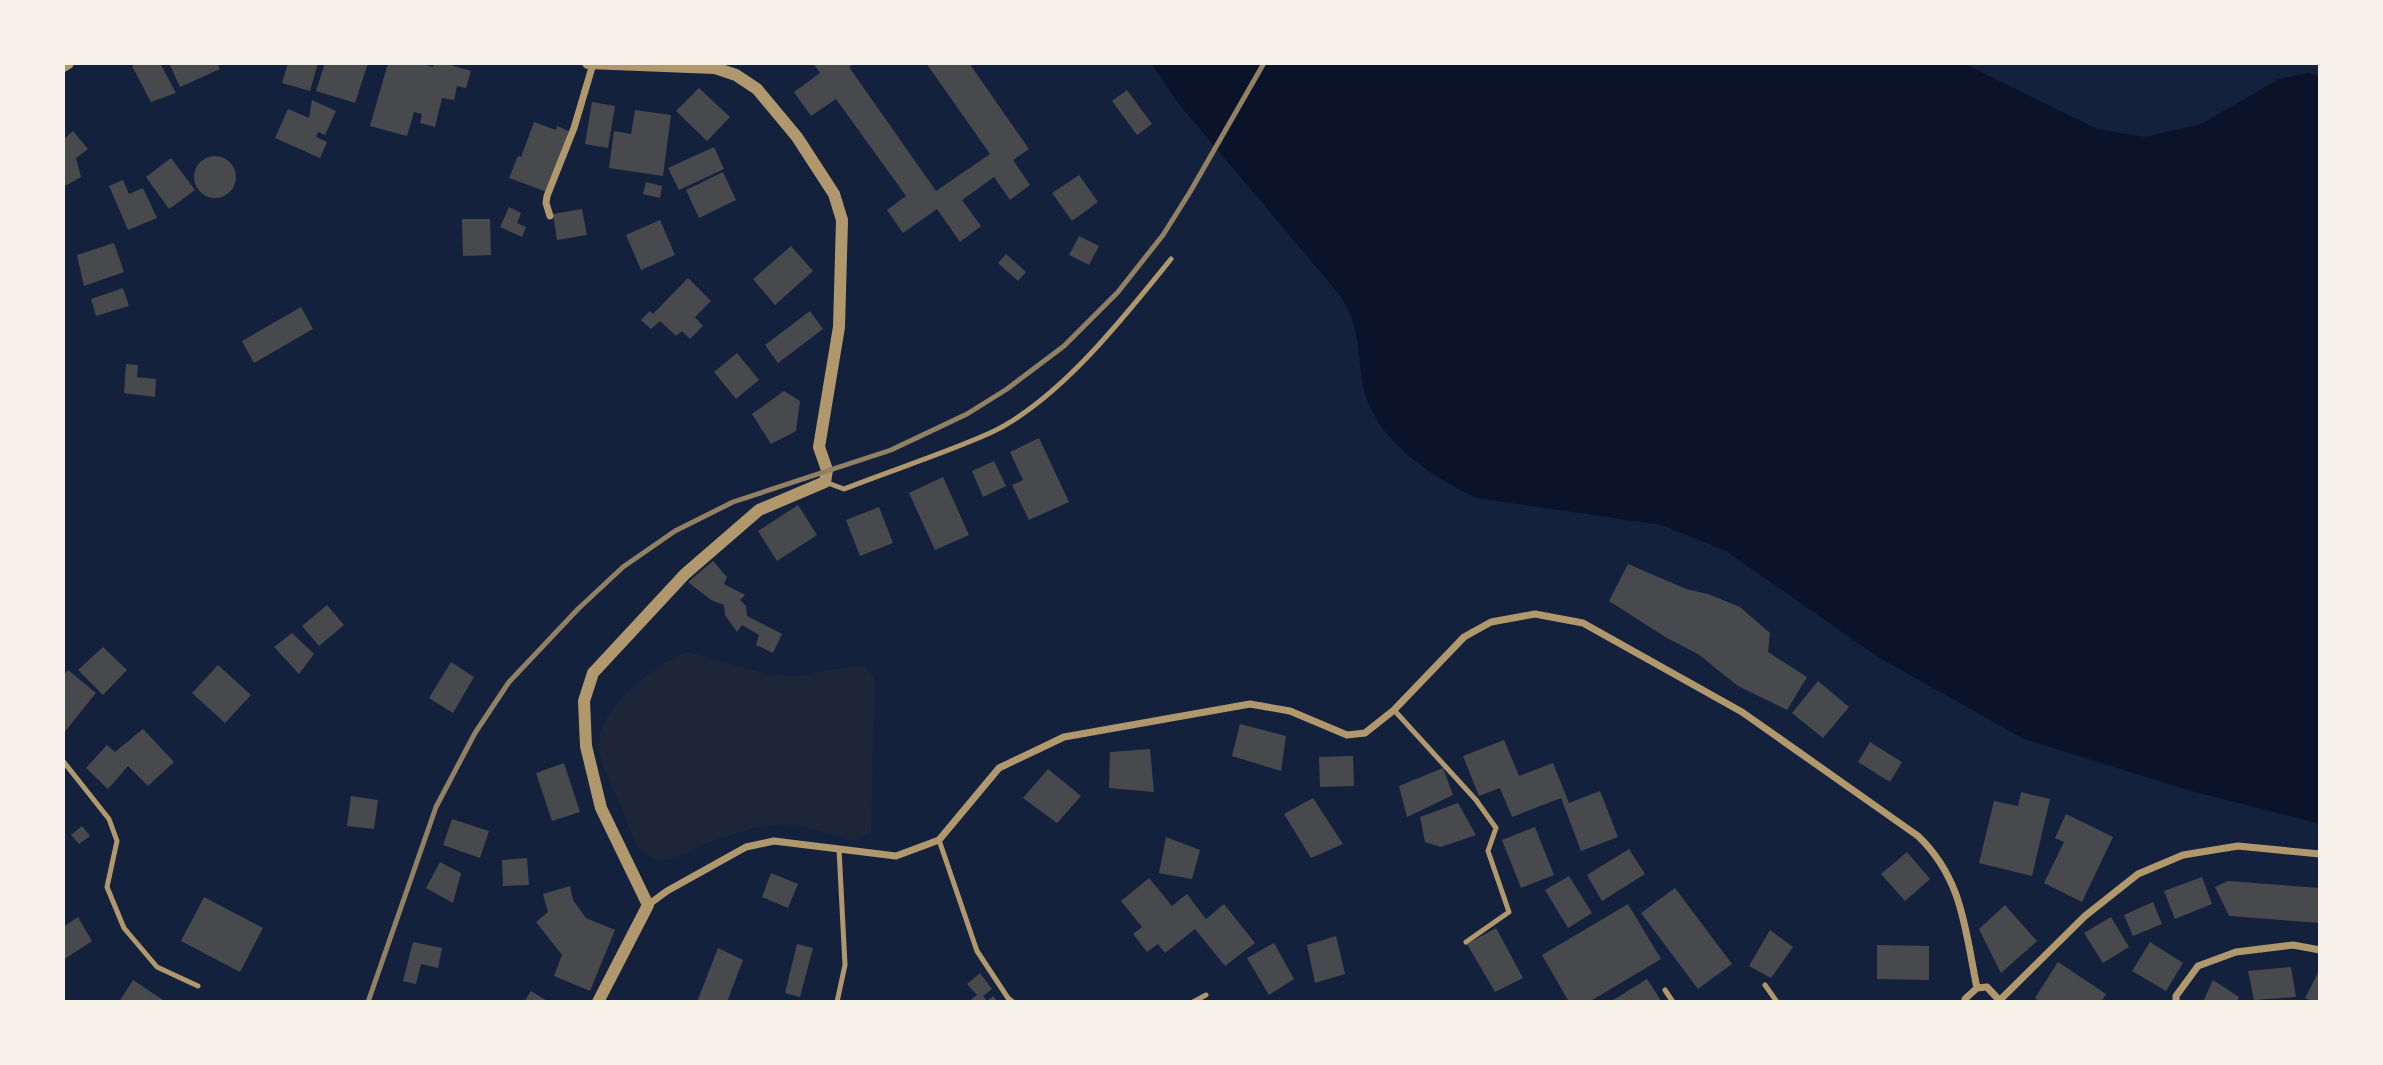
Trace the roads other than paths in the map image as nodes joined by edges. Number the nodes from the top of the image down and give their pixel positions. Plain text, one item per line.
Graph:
1 (68, 63) edge
2 (591, 64) edge
3 (63, 66) edge
4 (550, 216) dead end
5 (1171, 259) dead end
6 (825, 482) junction
7 (1394, 710) junction
8 (63, 761) edge
9 (939, 840) junction
10 (839, 849) junction
11 (2320, 854) edge
12 (648, 905) junction
13 (1466, 942) dead end
14 (2320, 950) edge
15 (1765, 985) dead end
16 (198, 986) dead end
17 (1977, 988) junction
18 (1665, 990) dead end
19 (1206, 995) dead end
20 (2000, 1001) edge
21 (598, 1002) edge
22 (837, 1002) edge
23 (1013, 1002) edge
24 (1194, 1002) edge
25 (1673, 1002) edge
26 (1777, 1002) edge
27 (1966, 1002) edge
28 (2176, 1002) edge

1 - 3 street
2 - 4 street
2 - 6 street
5 - 6 lane
6 - 12 street
7 - 9 street
7 - 13 lane
7 - 17 street
8 - 16 lane
9 - 10 street
9 - 23 lane
10 - 12 street
10 - 22 lane
11 - 20 street
12 - 21 street
14 - 28 street
15 - 26 lane
17 - 20 street
17 - 27 street
18 - 25 lane
19 - 24 lane

